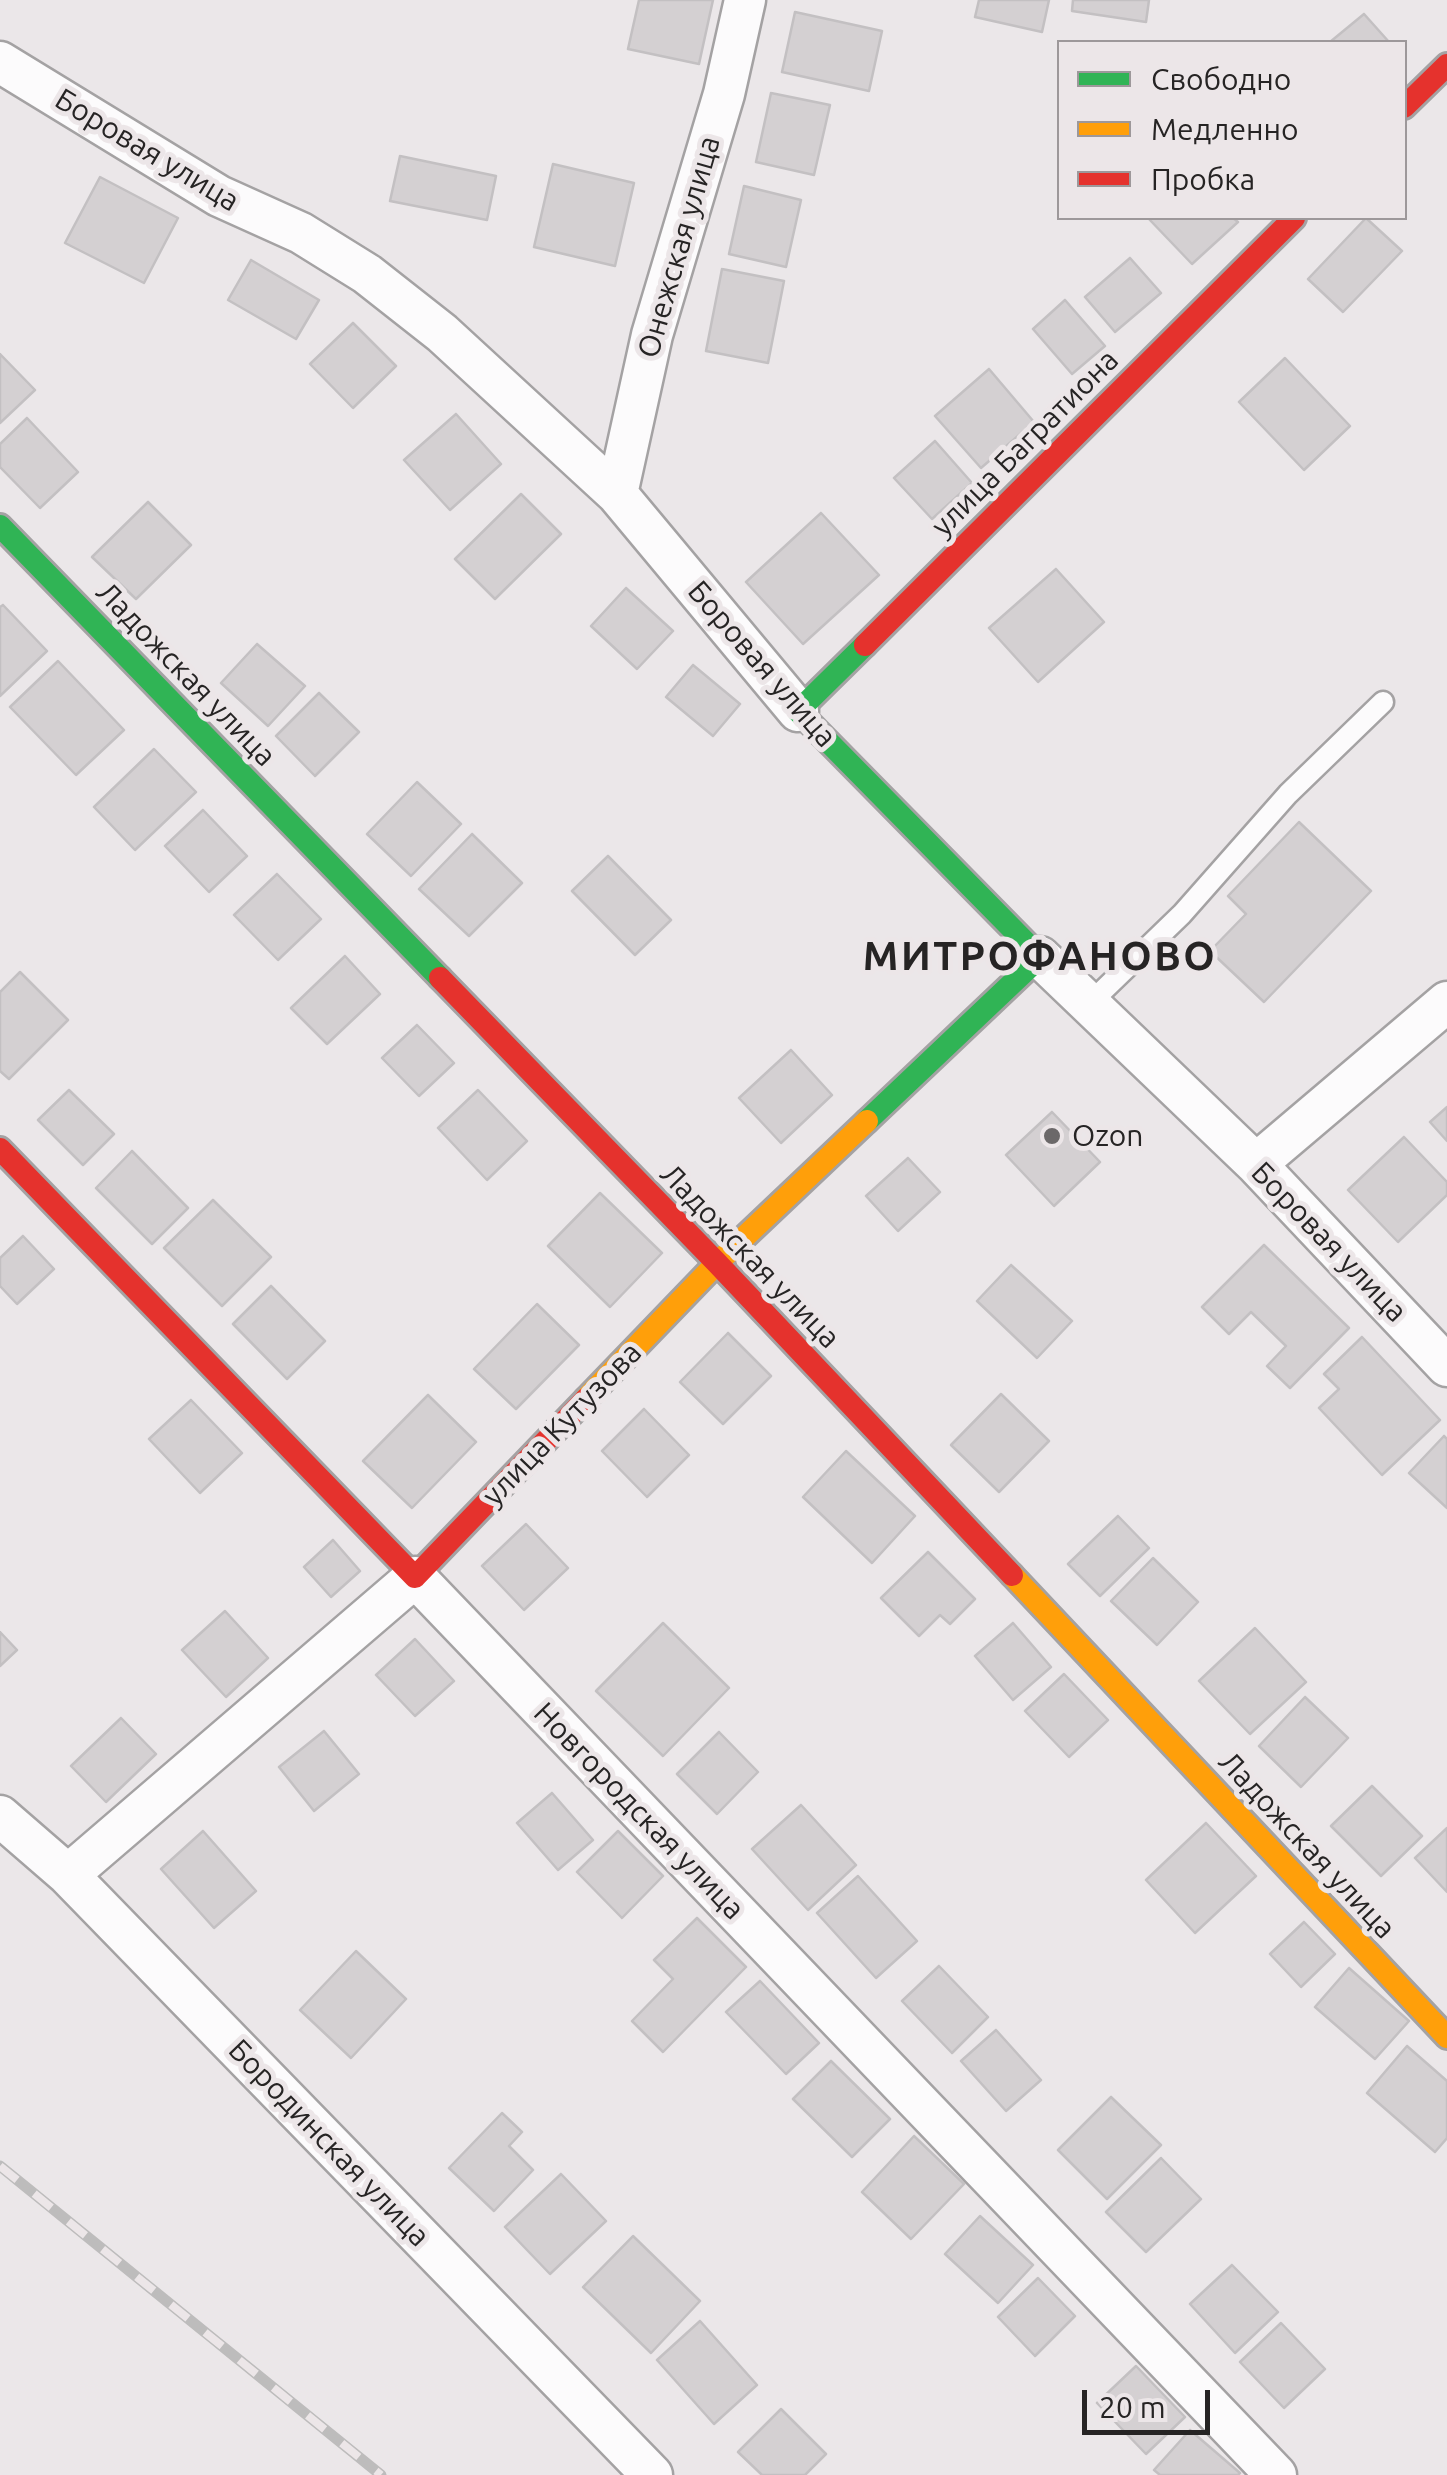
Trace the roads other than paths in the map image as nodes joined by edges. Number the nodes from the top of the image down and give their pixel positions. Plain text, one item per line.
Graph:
1 (745, 0) edge
2 (0, 62) edge
3 (1447, 65) edge
4 (1407, 104) edge
5 (1292, 220) edge
6 (616, 494) junction
7 (0, 526) edge
8 (1383, 702) dead end
9 (798, 711) junction
10 (1040, 956) junction
11 (1447, 1002) edge
12 (1089, 1004) junction
13 (0, 1149) edge
14 (1256, 1164) junction
15 (717, 1263) junction
16 (1447, 1366) edge
17 (415, 1578) junction
18 (0, 1816) edge
19 (68, 1875) junction
20 (1447, 2036) edge
21 (652, 2475) edge
22 (1276, 2475) edge

1 - 6 street, Онежская улица
2 - 6 street, Боровая улица
3 - 4 street
5 - 9 street, улица Багратиона
6 - 9 street, Боровая улица
7 - 15 street, Ладожская улица
8 - 12 lane
9 - 10 street, Боровая улица
10 - 12 street, Боровая улица
10 - 15 street, улица Кутузова
11 - 14 street
12 - 14 street, Боровая улица
13 - 17 street, Новгородская улица
14 - 16 street, Боровая улица
15 - 17 street, улица Кутузова
15 - 20 street, Ладожская улица
17 - 19 street, улица Кутузова
17 - 22 street, Новгородская улица
18 - 19 street, Бородинская улица
19 - 21 street, Бородинская улица

